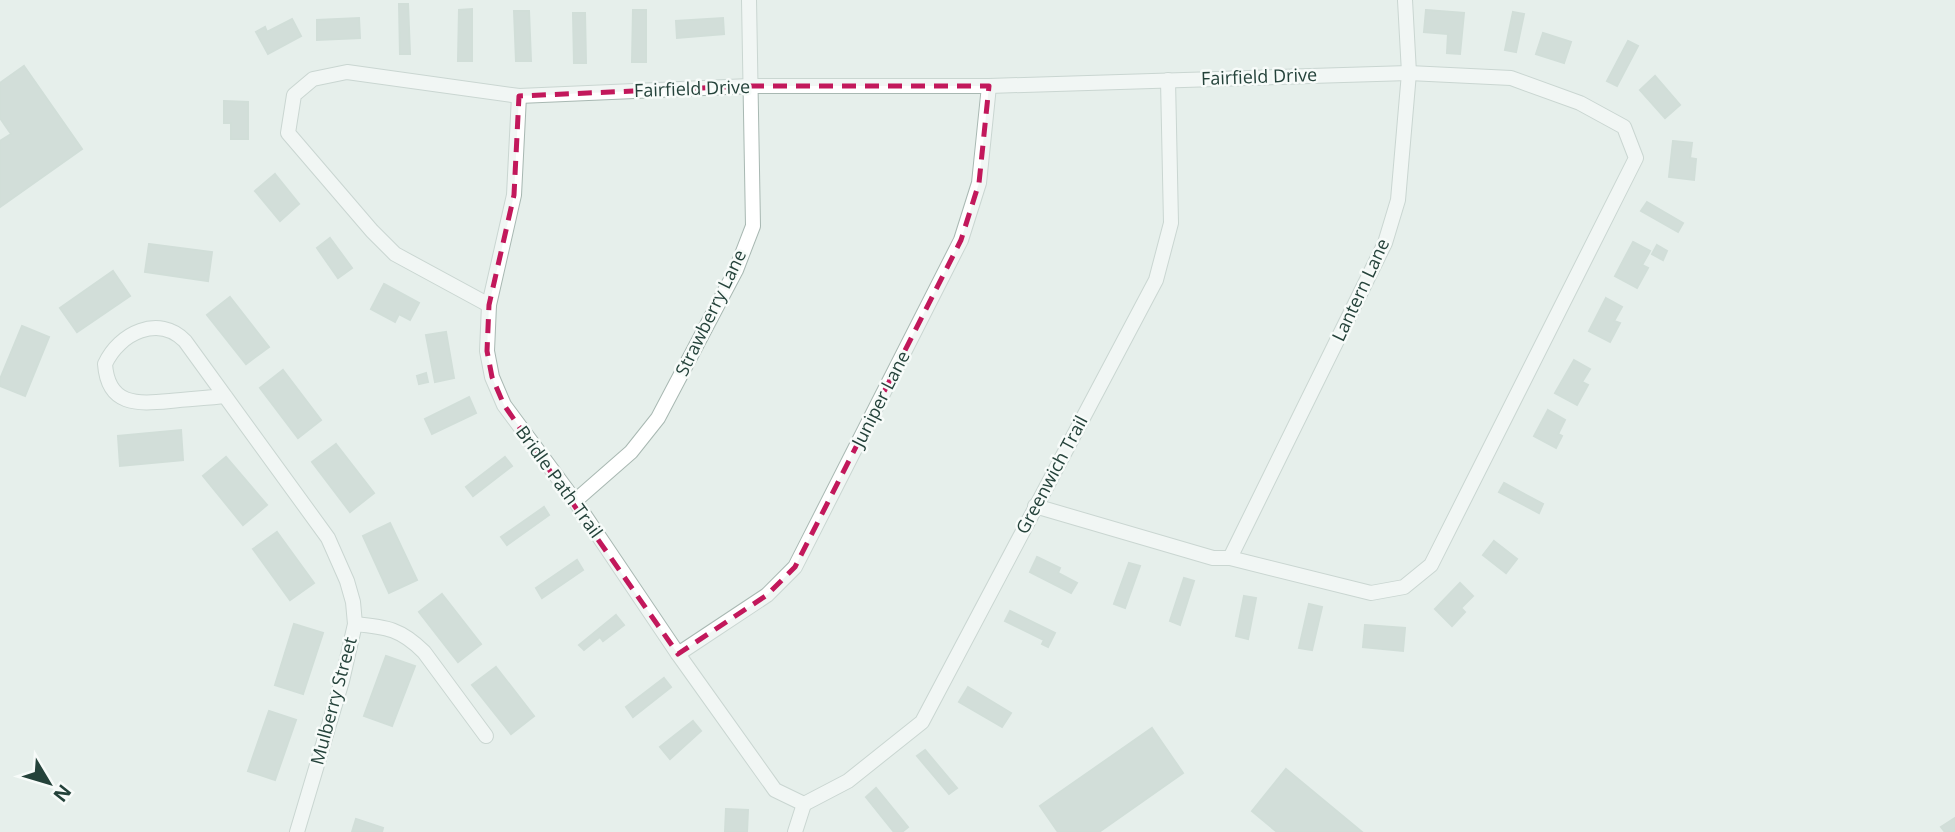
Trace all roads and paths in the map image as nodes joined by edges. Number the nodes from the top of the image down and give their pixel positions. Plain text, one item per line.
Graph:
1 (749, 0) edge
2 (1405, 0) edge
3 (1409, 73) junction
4 (1168, 80) junction
5 (750, 86) junction
6 (989, 86) junction
7 (519, 96) junction
8 (489, 305) junction
9 (225, 396) junction
10 (575, 501) junction
11 (1035, 506) junction
12 (1230, 558) junction
13 (355, 624) junction
14 (678, 654) junction
15 (486, 736) dead end
16 (804, 804) junction
17 (297, 832) edge
18 (795, 832) edge

1 - 5 street, Strawberry Lane
2 - 3 street, Lantern Lane
3 - 4 street, Fairfield Drive
3 - 12 street, Lantern Lane
3 - 12 street, Fairfield Drive
4 - 6 street, Fairfield Drive
4 - 11 street, Greenwich Trail
5 - 6 street, Fairfield Drive
5 - 7 street, Fairfield Drive
5 - 10 street, Strawberry Lane
6 - 14 street, Juniper Lane
7 - 8 street, Bridle Path Trail
7 - 8 street, Fairfield Drive
8 - 10 street, Bridle Path Trail
9 - 9 street, Mulberry Street
9 - 13 street, Mulberry Street
10 - 14 street, Bridle Path Trail
11 - 12 street, Fairfield Drive
11 - 16 street, Greenwich Trail
13 - 15 street
13 - 17 street, Mulberry Street
14 - 16 street, Bridle Path Trail
16 - 18 street

